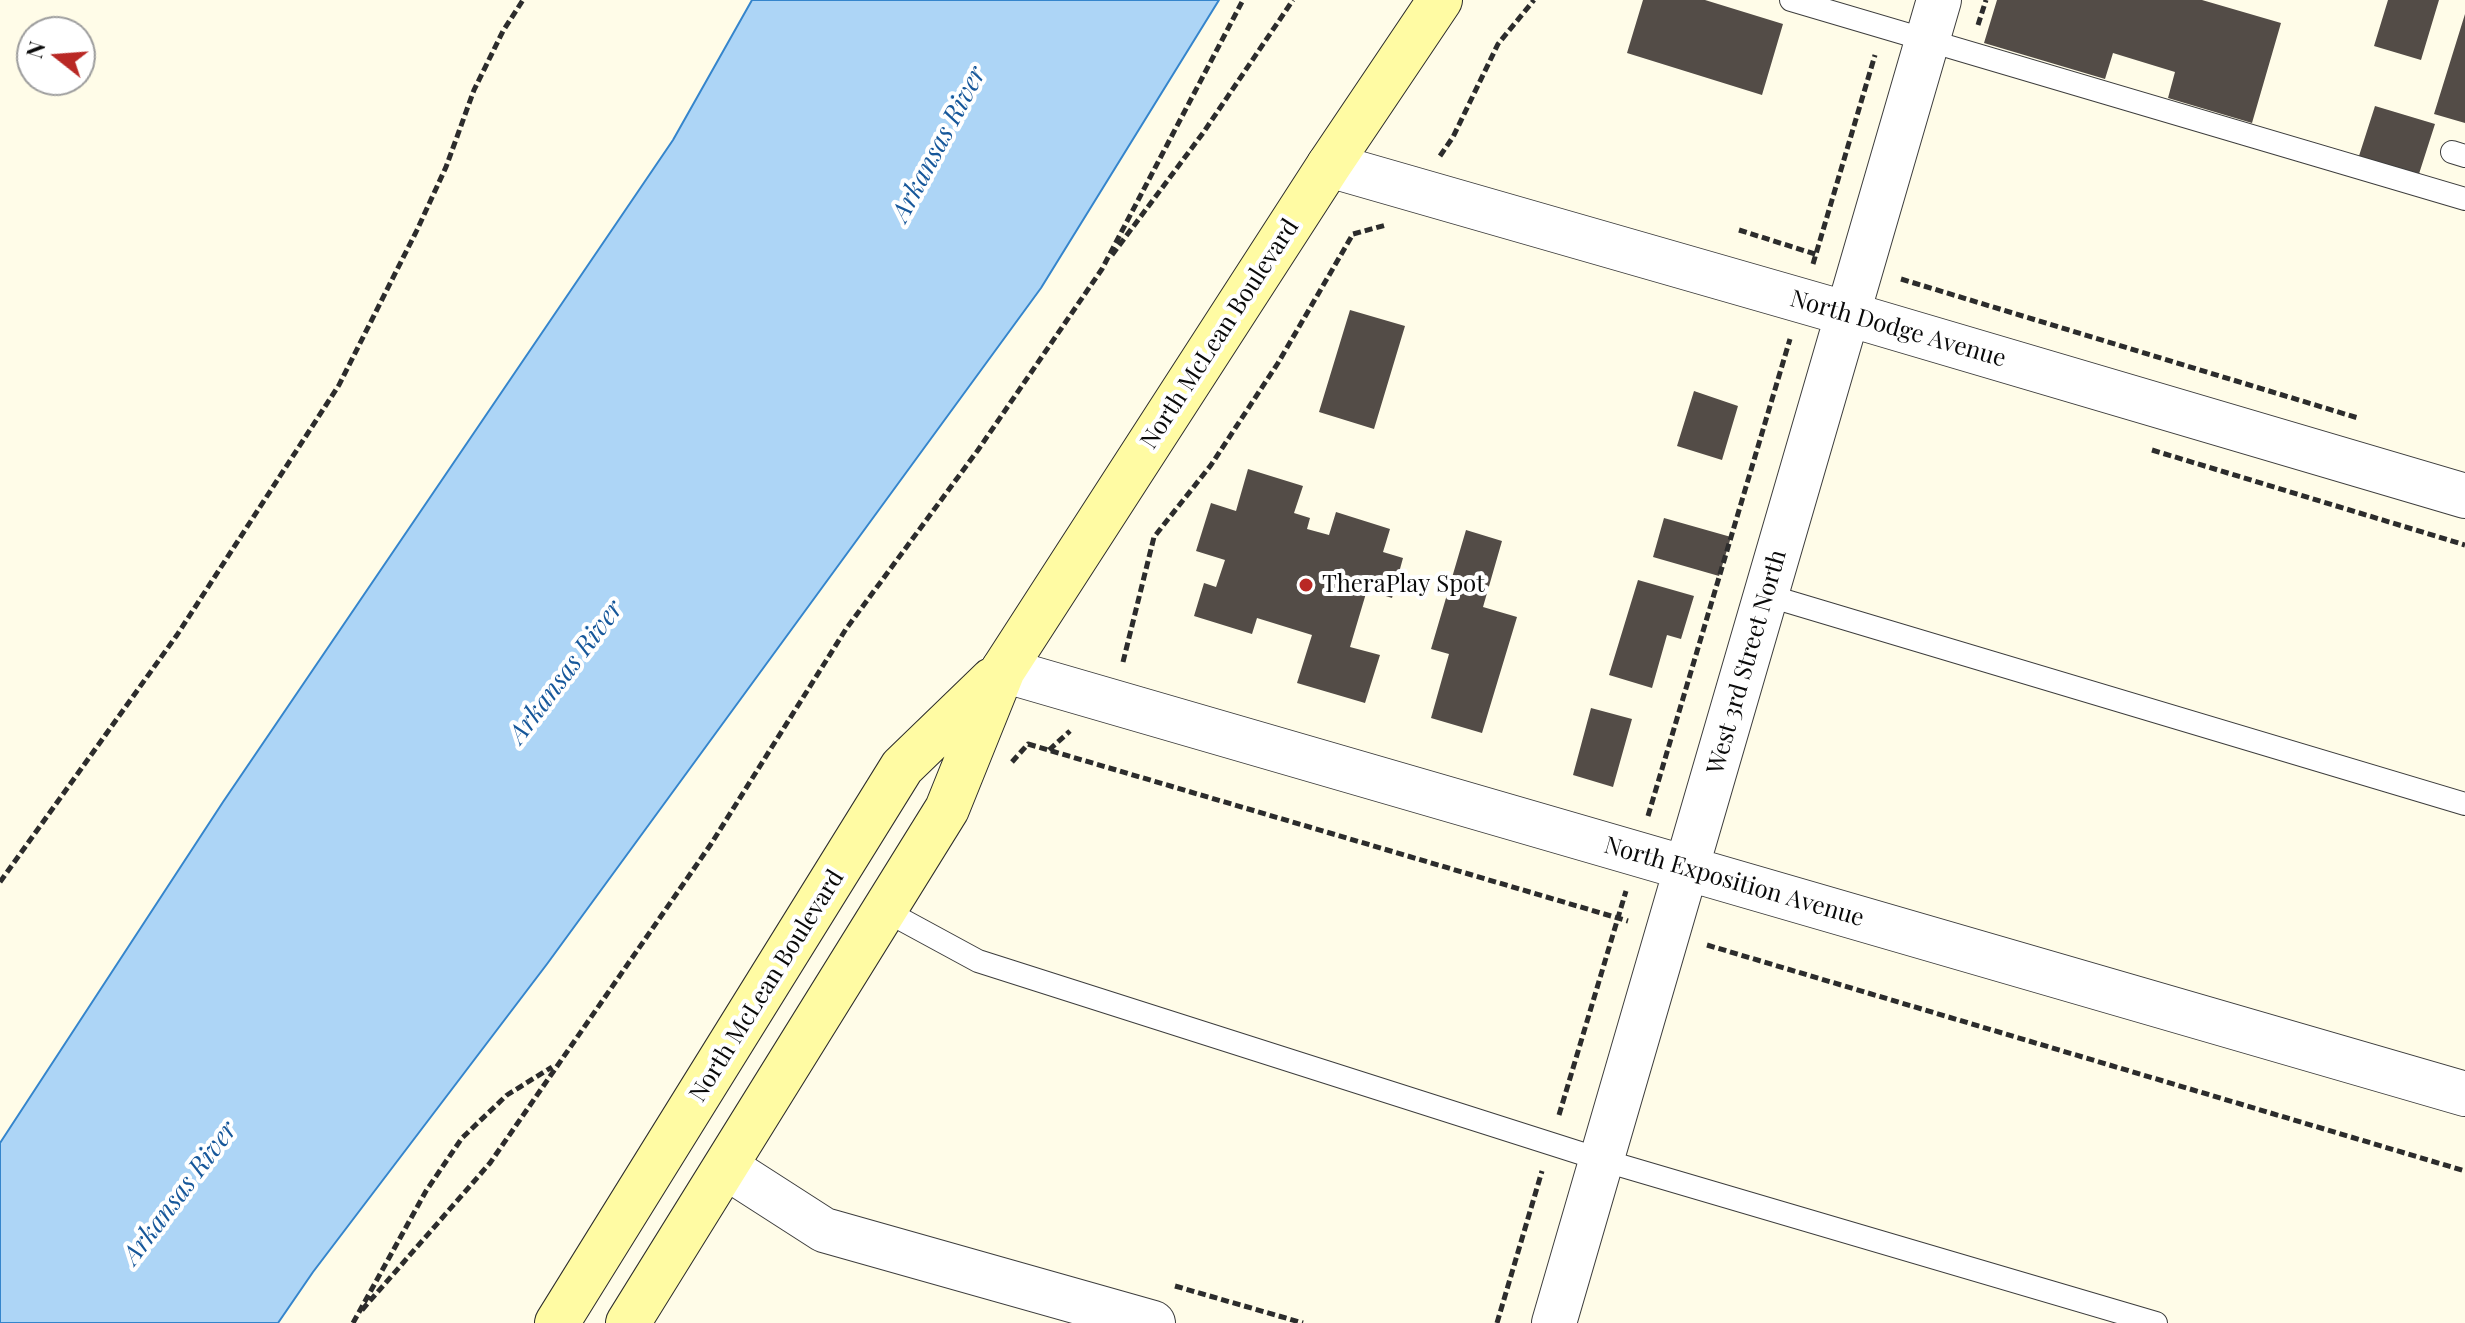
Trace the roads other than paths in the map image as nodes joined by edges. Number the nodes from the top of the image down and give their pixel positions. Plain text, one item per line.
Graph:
1 (1419, 0) edge
2 (1440, 0) edge
3 (1791, 0) edge
4 (1933, 20) edge
5 (1404, 53) junction
6 (1329, 165) junction
7 (2465, 199) edge
8 (1848, 314) junction
9 (2465, 496) edge
10 (1766, 595) junction
11 (1003, 670) junction
12 (2465, 804) edge
13 (1687, 869) junction
14 (884, 910) junction
15 (2465, 1094) edge
16 (1602, 1160) junction
17 (726, 1167) junction
18 (557, 1323) edge
19 (628, 1323) edge
20 (1153, 1323) edge
21 (1554, 1323) edge
22 (2156, 1323) edge

1 - 5 main road
2 - 5 main road, North McLean Boulevard
3 - 4 lane
4 - 7 lane
4 - 8 street, West 3rd Street North
5 - 6 main road, North McLean Boulevard
6 - 8 street, North Dodge Avenue
6 - 11 main road, North McLean Boulevard
8 - 9 street, North Dodge Avenue
8 - 10 street, West 3rd Street North
10 - 12 lane
10 - 13 street, West 3rd Street North
11 - 13 street, North Exposition Avenue
11 - 14 main road, North McLean Boulevard
11 - 18 main road, North McLean Boulevard
13 - 15 street, North Exposition Avenue
13 - 16 street, West 3rd Street North
14 - 16 lane
14 - 17 main road, North McLean Boulevard
16 - 21 street, West 3rd Street North
16 - 22 lane
17 - 19 main road, North McLean Boulevard
17 - 20 street

